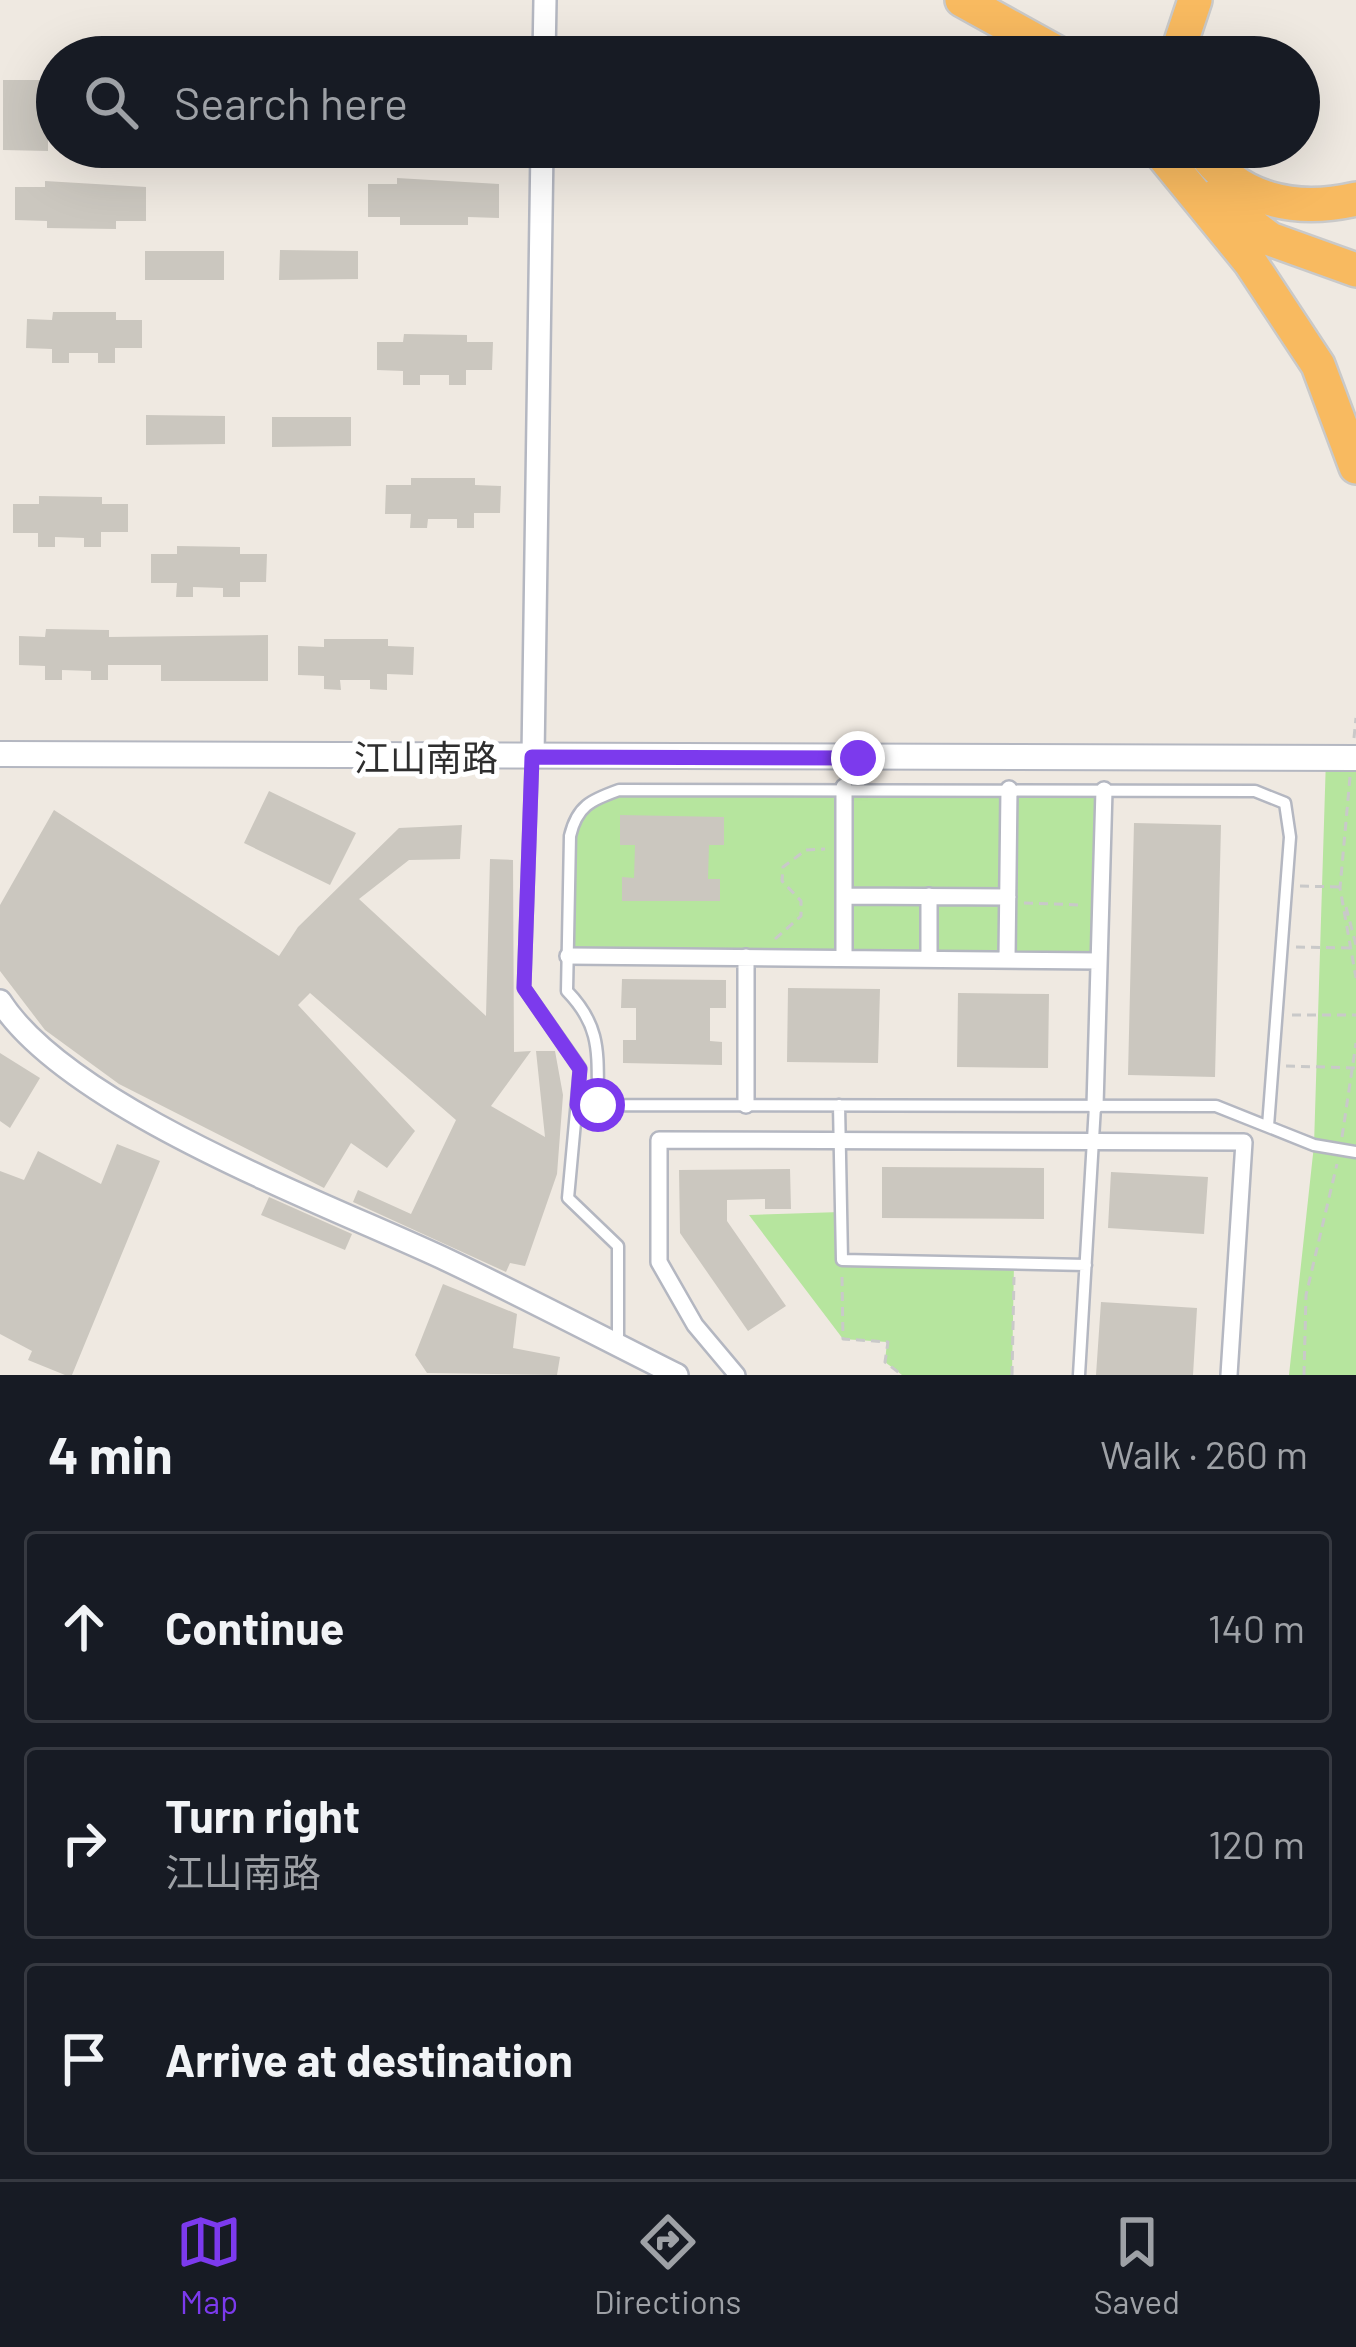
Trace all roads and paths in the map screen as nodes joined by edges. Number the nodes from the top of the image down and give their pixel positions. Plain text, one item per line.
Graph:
1 (545, 0) edge
2 (962, 0) edge
3 (1195, 0) edge
4 (544, 36) edge
5 (1027, 36) edge
6 (1183, 36) edge
7 (542, 168) edge
8 (1175, 168) edge
9 (1181, 168) edge
10 (1220, 168) edge
11 (1356, 199) edge
12 (1356, 270) edge
13 (1356, 466) edge
14 (1356, 718) edge
15 (0, 754) edge
16 (532, 757) junction
17 (1354, 758) edge
18 (844, 787) junction
19 (1009, 789) junction
20 (1104, 790) junction
21 (844, 853) junction
22 (1286, 886) junction
23 (1340, 887) junction
24 (844, 896) junction
25 (929, 896) junction
26 (1008, 900) junction
27 (1100, 905) junction
28 (1353, 946) edge
29 (1282, 947) junction
30 (568, 956) junction
31 (746, 957) junction
32 (844, 957) junction
33 (929, 958) junction
34 (1007, 958) junction
35 (1099, 961) junction
36 (1356, 961) edge
37 (1356, 978) edge
38 (0, 1001) edge
39 (1276, 1015) junction
40 (1356, 1015) edge
41 (1356, 1042) edge
42 (1272, 1065) junction
43 (1354, 1067) edge
44 (577, 1105) junction
45 (598, 1105) junction
46 (746, 1105) junction
47 (839, 1105) junction
48 (1095, 1106) junction
49 (1268, 1126) junction
50 (840, 1138) junction
51 (1093, 1139) junction
52 (1340, 1148) junction
53 (1356, 1152) edge
54 (842, 1260) junction
55 (1014, 1263) junction
56 (1086, 1264) junction
57 (618, 1346) junction
58 (677, 1375) edge
59 (737, 1375) edge
60 (902, 1375) edge
61 (1012, 1375) edge
62 (1079, 1375) edge
63 (1229, 1375) edge
64 (1304, 1375) edge

1 - 4 street
2 - 5 highway
3 - 6 highway
7 - 16 street
8 - 13 highway
9 - 12 highway
10 - 11 highway
14 - 17 path
15 - 16 street, 江山南路
16 - 17 street, 江山南路
16 - 44 lane
17 - 23 path
18 - 19 lane
18 - 21 street
18 - 30 lane
19 - 20 lane
19 - 26 street
20 - 22 lane
20 - 27 street
21 - 24 street
21 - 31 path
22 - 23 path
22 - 29 lane
23 - 28 path
24 - 25 street
24 - 32 street
25 - 26 street
25 - 33 street
26 - 27 path
26 - 34 street
27 - 35 street
28 - 29 path
28 - 36 path
28 - 37 path
29 - 39 lane
30 - 31 street
30 - 45 lane
31 - 32 street
31 - 46 street
32 - 33 street
33 - 34 street
34 - 35 street
35 - 48 street
38 - 57 street
39 - 40 path
39 - 42 lane
41 - 43 path
42 - 43 path
42 - 49 lane
43 - 52 path
44 - 45 lane
44 - 57 lane
45 - 46 lane
46 - 47 lane
47 - 48 lane
47 - 50 lane
48 - 49 lane
48 - 51 lane
49 - 52 lane
50 - 51 street
50 - 54 lane
50 - 59 street
51 - 56 lane
51 - 63 street
52 - 53 lane
52 - 64 path
54 - 55 lane
54 - 60 path
55 - 56 lane
55 - 61 path
56 - 62 lane
57 - 58 street

